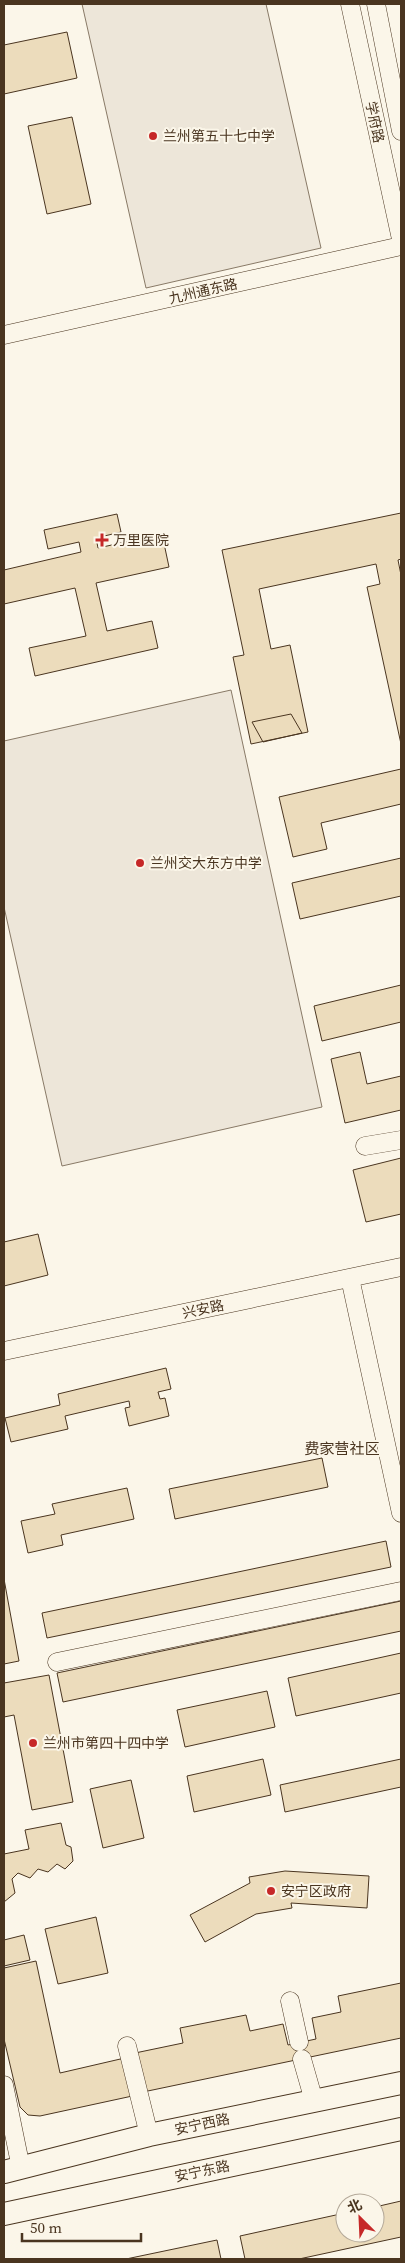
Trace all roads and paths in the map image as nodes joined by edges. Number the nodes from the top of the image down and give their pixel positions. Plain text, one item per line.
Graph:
1 (350, 4) edge
2 (376, 4) edge
3 (401, 130) edge
4 (401, 240) edge
5 (401, 246) edge
6 (4, 335) edge
7 (401, 1140) edge
8 (365, 1146) dead end
9 (401, 1267) edge
10 (350, 1278) junction
11 (4, 1352) edge
12 (401, 1514) edge
13 (401, 1590) edge
14 (57, 1662) dead end
15 (290, 2001) dead end
16 (127, 2046) dead end
17 (401, 2082) edge
18 (4, 2085) edge
19 (314, 2101) junction
20 (401, 2129) edge
21 (149, 2135) junction
22 (12, 2170) edge
23 (4, 2214) edge

1 - 4 street, 学府路
2 - 3 street
5 - 6 street, 九州通东路
7 - 8 street
9 - 10 street, 兴安路
10 - 11 street, 兴安路
10 - 12 street
13 - 14 street
15 - 19 street
16 - 21 street
17 - 19 main road, 安宁西路
18 - 22 street
19 - 21 main road, 安宁西路
20 - 23 main road, 安宁东路
21 - 22 main road, 安宁西路

